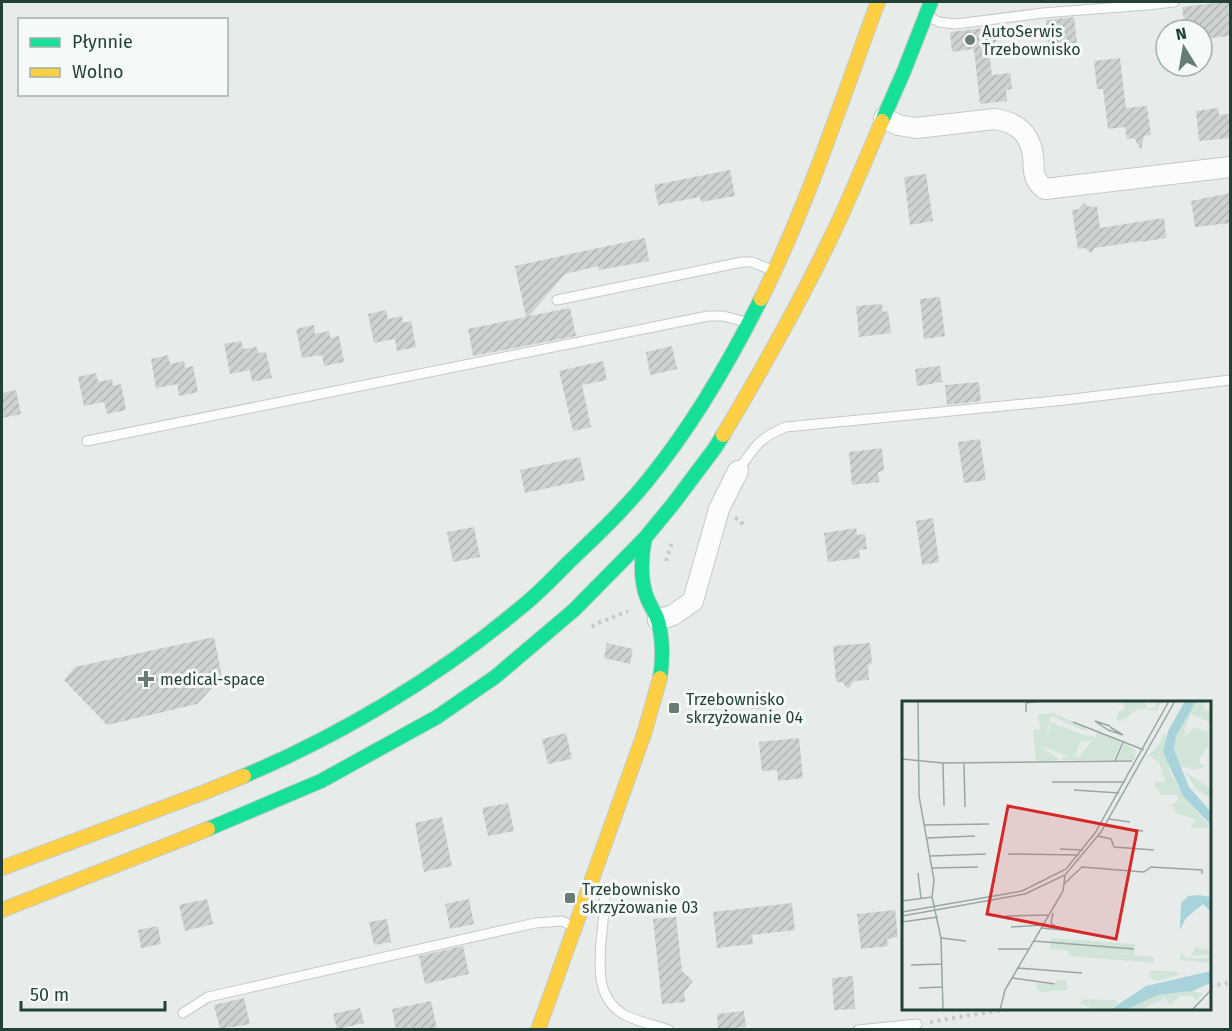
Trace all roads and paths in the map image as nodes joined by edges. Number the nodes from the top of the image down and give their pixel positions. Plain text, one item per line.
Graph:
1 (879, 2) edge
2 (931, 2) edge
3 (1174, 2) edge
4 (926, 16) junction
5 (845, 93) junction
6 (855, 110) dead end
7 (878, 118) junction
8 (1230, 167) edge
9 (774, 272) junction
10 (557, 300) dead end
11 (748, 323) junction
12 (1230, 380) edge
13 (87, 441) dead end
14 (738, 471) joint
15 (604, 529) junction
16 (645, 538) junction
17 (600, 546) dead end
18 (618, 575) junction
19 (646, 596) junction
20 (658, 620) junction
21 (2, 868) edge
22 (588, 888) junction
23 (2, 910) edge
24 (575, 927) junction
25 (1230, 983) edge
26 (1211, 986) edge
27 (1004, 1010) edge
28 (183, 1013) dead end
29 (917, 1024) joint
30 (538, 1029) edge
31 (669, 1029) edge
32 (858, 1029) edge

1 - 5 main road
2 - 4 main road
3 - 4 lane
4 - 7 main road
5 - 6 main road
5 - 9 main road
7 - 8 street
7 - 16 main road
9 - 10 lane
9 - 11 main road
11 - 13 lane
11 - 15 main road
12 - 14 lane
14 - 20 street
15 - 17 main road
15 - 21 main road
16 - 18 main road
16 - 19 main road
18 - 19 main road
18 - 23 main road
19 - 20 main road
20 - 22 main road
22 - 24 main road
22 - 31 lane
24 - 28 lane
24 - 30 main road
25 - 26 path
27 - 29 path
29 - 32 lane

